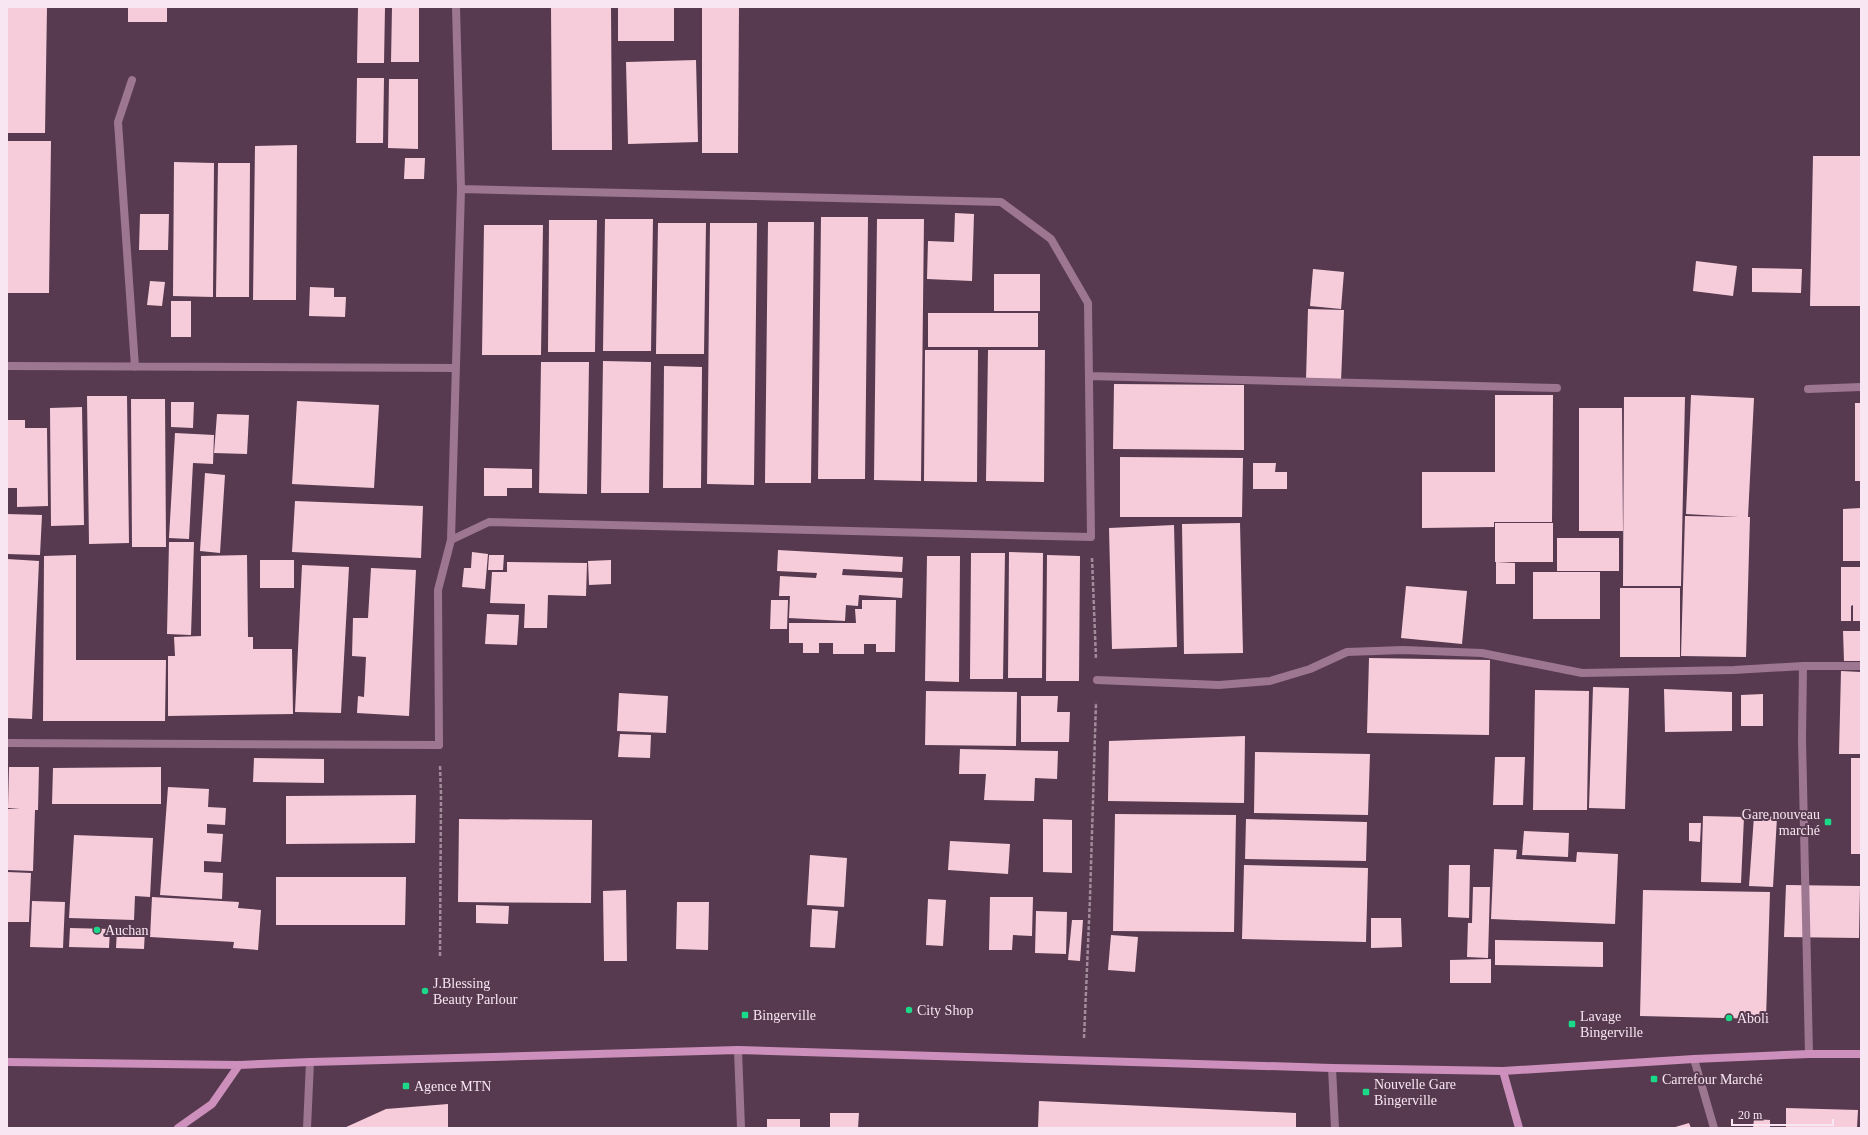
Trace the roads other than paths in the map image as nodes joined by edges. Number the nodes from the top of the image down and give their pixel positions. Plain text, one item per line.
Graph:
1 (456, 7) edge
2 (132, 80) dead end
3 (461, 189) junction
4 (7, 366) edge
5 (135, 367) junction
6 (456, 368) junction
7 (1089, 376) junction
8 (1861, 387) edge
9 (1557, 388) dead end
10 (1808, 389) dead end
11 (451, 540) junction
12 (1803, 666) junction
13 (1861, 666) edge
14 (1097, 680) road end
15 (7, 743) edge
16 (738, 1050) junction
17 (1809, 1054) junction
18 (1861, 1054) edge
19 (1694, 1059) junction
20 (7, 1062) edge
21 (310, 1062) junction
22 (239, 1065) junction
23 (1332, 1068) junction
24 (1503, 1071) junction
25 (178, 1128) edge
26 (307, 1128) edge
27 (741, 1128) edge
28 (1335, 1128) edge
29 (1519, 1128) edge
30 (1714, 1128) edge

1 - 3 street
2 - 5 street
3 - 6 street
3 - 7 street
4 - 5 street
5 - 6 street
6 - 11 street
7 - 9 street
7 - 11 street
8 - 10 street
11 - 15 street
12 - 13 street
12 - 14 street
12 - 17 street
16 - 21 main road
16 - 23 main road
16 - 27 street
17 - 18 main road
17 - 19 main road
19 - 24 main road
19 - 30 street
20 - 22 main road
21 - 22 main road
21 - 26 street
22 - 25 main road
23 - 24 main road
23 - 28 street
24 - 29 main road

